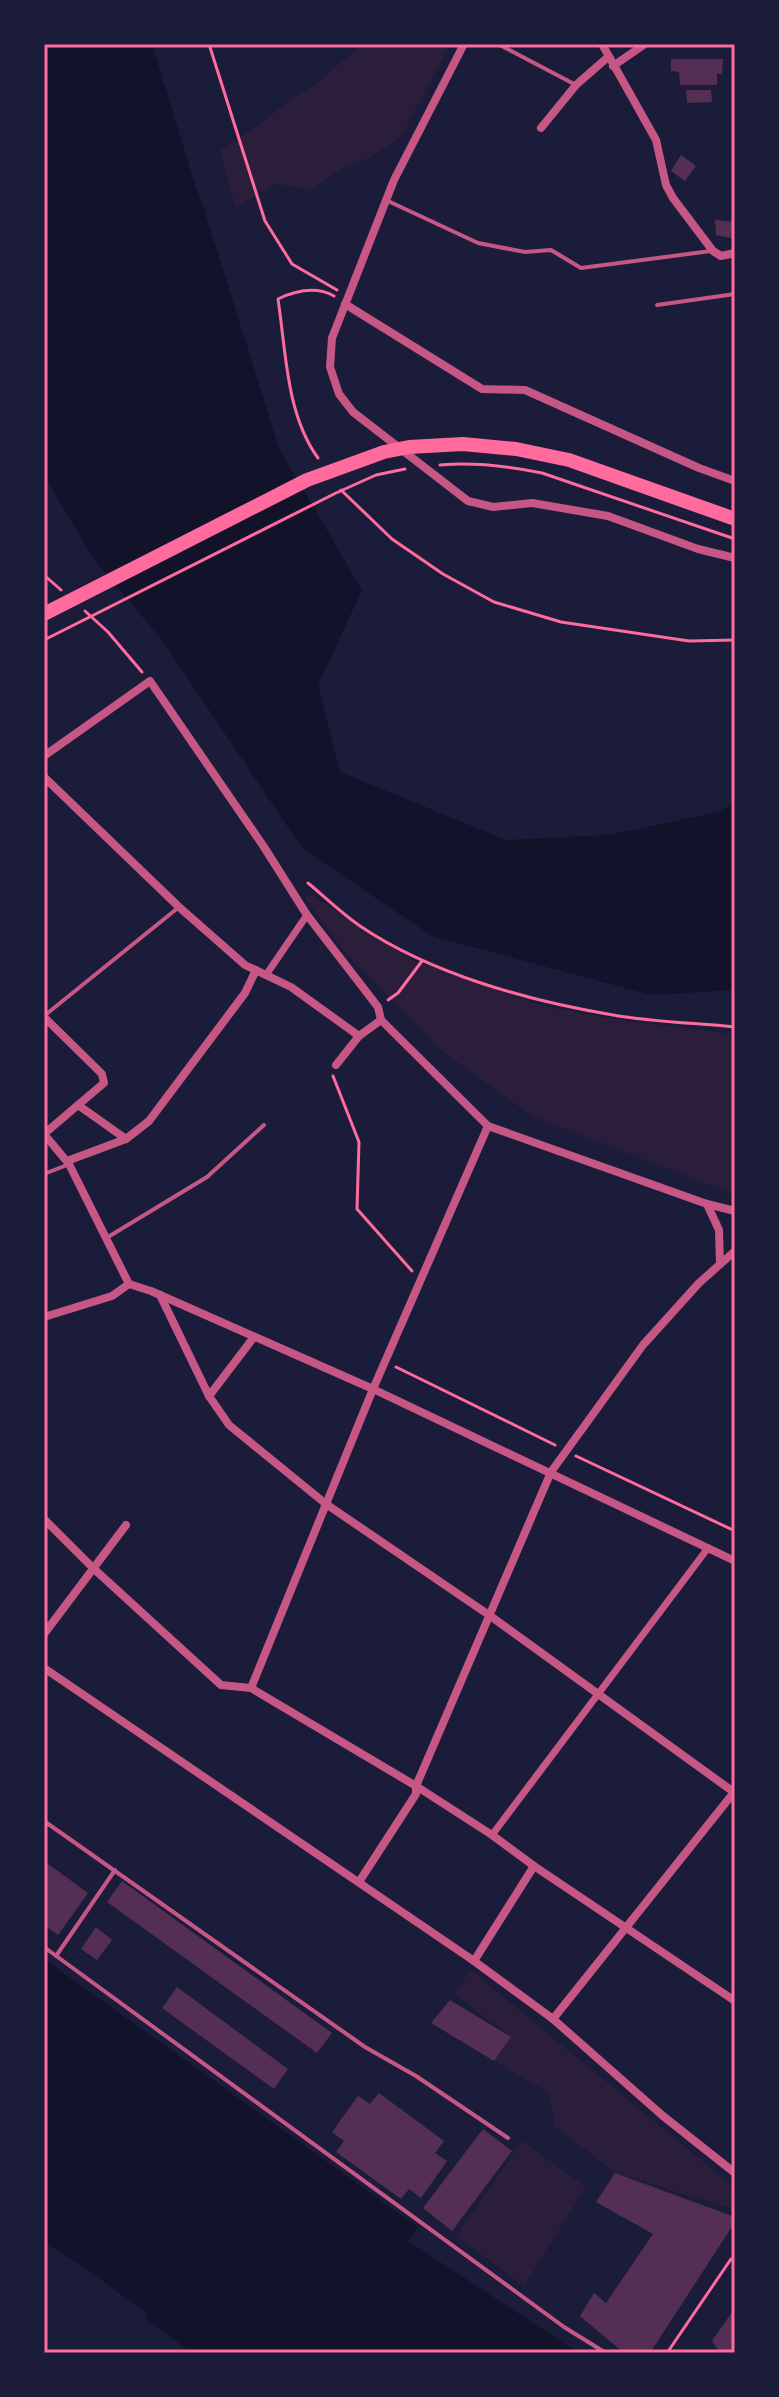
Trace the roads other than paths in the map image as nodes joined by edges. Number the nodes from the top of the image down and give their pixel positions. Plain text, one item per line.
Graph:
1 (464, 44) edge
2 (498, 44) edge
3 (602, 44) edge
4 (645, 44) edge
5 (608, 57) junction
6 (613, 66) junction
7 (576, 85) junction
8 (541, 128) dead end
9 (386, 200) junction
10 (713, 251) junction
11 (735, 253) edge
12 (735, 294) edge
13 (346, 300) junction
14 (657, 305) dead end
15 (735, 481) edge
16 (735, 519) edge
17 (735, 558) edge
18 (44, 614) edge
19 (44, 756) edge
20 (44, 777) edge
21 (179, 907) junction
22 (307, 915) junction
23 (256, 970) junction
24 (266, 975) junction
25 (44, 1016) edge
26 (381, 1020) junction
27 (359, 1036) junction
28 (336, 1065) road end
29 (78, 1105) junction
30 (264, 1125) dead end
31 (488, 1126) junction
32 (126, 1139) junction
33 (68, 1162) junction
34 (44, 1174) edge
35 (707, 1204) junction
36 (735, 1211) edge
37 (106, 1238) junction
38 (735, 1251) edge
39 (720, 1264) junction
40 (129, 1284) junction
41 (160, 1295) junction
42 (44, 1317) edge
43 (254, 1337) junction
44 (373, 1389) junction
45 (209, 1396) junction
46 (551, 1472) junction
47 (326, 1504) junction
48 (44, 1519) edge
49 (126, 1525) dead end
50 (708, 1548) junction
51 (735, 1561) edge
52 (93, 1568) junction
53 (489, 1615) junction
54 (44, 1634) edge
55 (44, 1668) edge
56 (251, 1688) junction
57 (597, 1695) junction
58 (416, 1786) junction
59 (735, 1792) edge
60 (44, 1821) edge
61 (492, 1835) junction
62 (534, 1866) junction
63 (115, 1870) junction
64 (359, 1882) junction
65 (624, 1927) junction
66 (44, 1947) edge
67 (56, 1956) junction
68 (474, 1961) junction
69 (735, 2001) edge
70 (553, 2019) junction
71 (508, 2138) dead end
72 (735, 2173) edge
73 (606, 2353) edge

1 - 9 street
2 - 7 lane
3 - 5 street
4 - 6 street
5 - 6 street
5 - 7 street
6 - 10 street
7 - 8 street
9 - 10 lane
9 - 13 street
10 - 11 street
12 - 14 lane
13 - 15 street
13 - 17 street
16 - 18 highway
19 - 22 street
20 - 21 street
21 - 23 street
21 - 25 lane
22 - 24 street
22 - 26 street
23 - 24 street
23 - 32 street
24 - 27 street
25 - 29 street
26 - 27 street
26 - 31 street
27 - 28 street
29 - 32 street
29 - 33 street
30 - 37 lane
31 - 35 street
31 - 44 street
32 - 33 street
33 - 34 lane
33 - 37 street
35 - 36 street
35 - 39 street
37 - 40 street
38 - 39 street
39 - 46 street
40 - 41 street
40 - 42 street
41 - 43 street
41 - 45 street
43 - 44 street
43 - 45 street
44 - 46 street
44 - 47 street
45 - 47 street
46 - 50 street
46 - 53 street
47 - 53 street
47 - 56 street
48 - 52 street
49 - 52 street
50 - 51 street
50 - 57 street
52 - 54 street
52 - 56 street
53 - 57 street
53 - 58 street
55 - 64 street
56 - 58 street
57 - 59 street
57 - 61 street
58 - 61 street
58 - 64 street
59 - 65 street
60 - 63 lane
61 - 62 street
62 - 65 street
62 - 68 street
63 - 67 lane
63 - 71 lane
64 - 68 street
65 - 69 street
65 - 70 street
66 - 67 lane
67 - 73 lane
68 - 70 street
70 - 72 street

